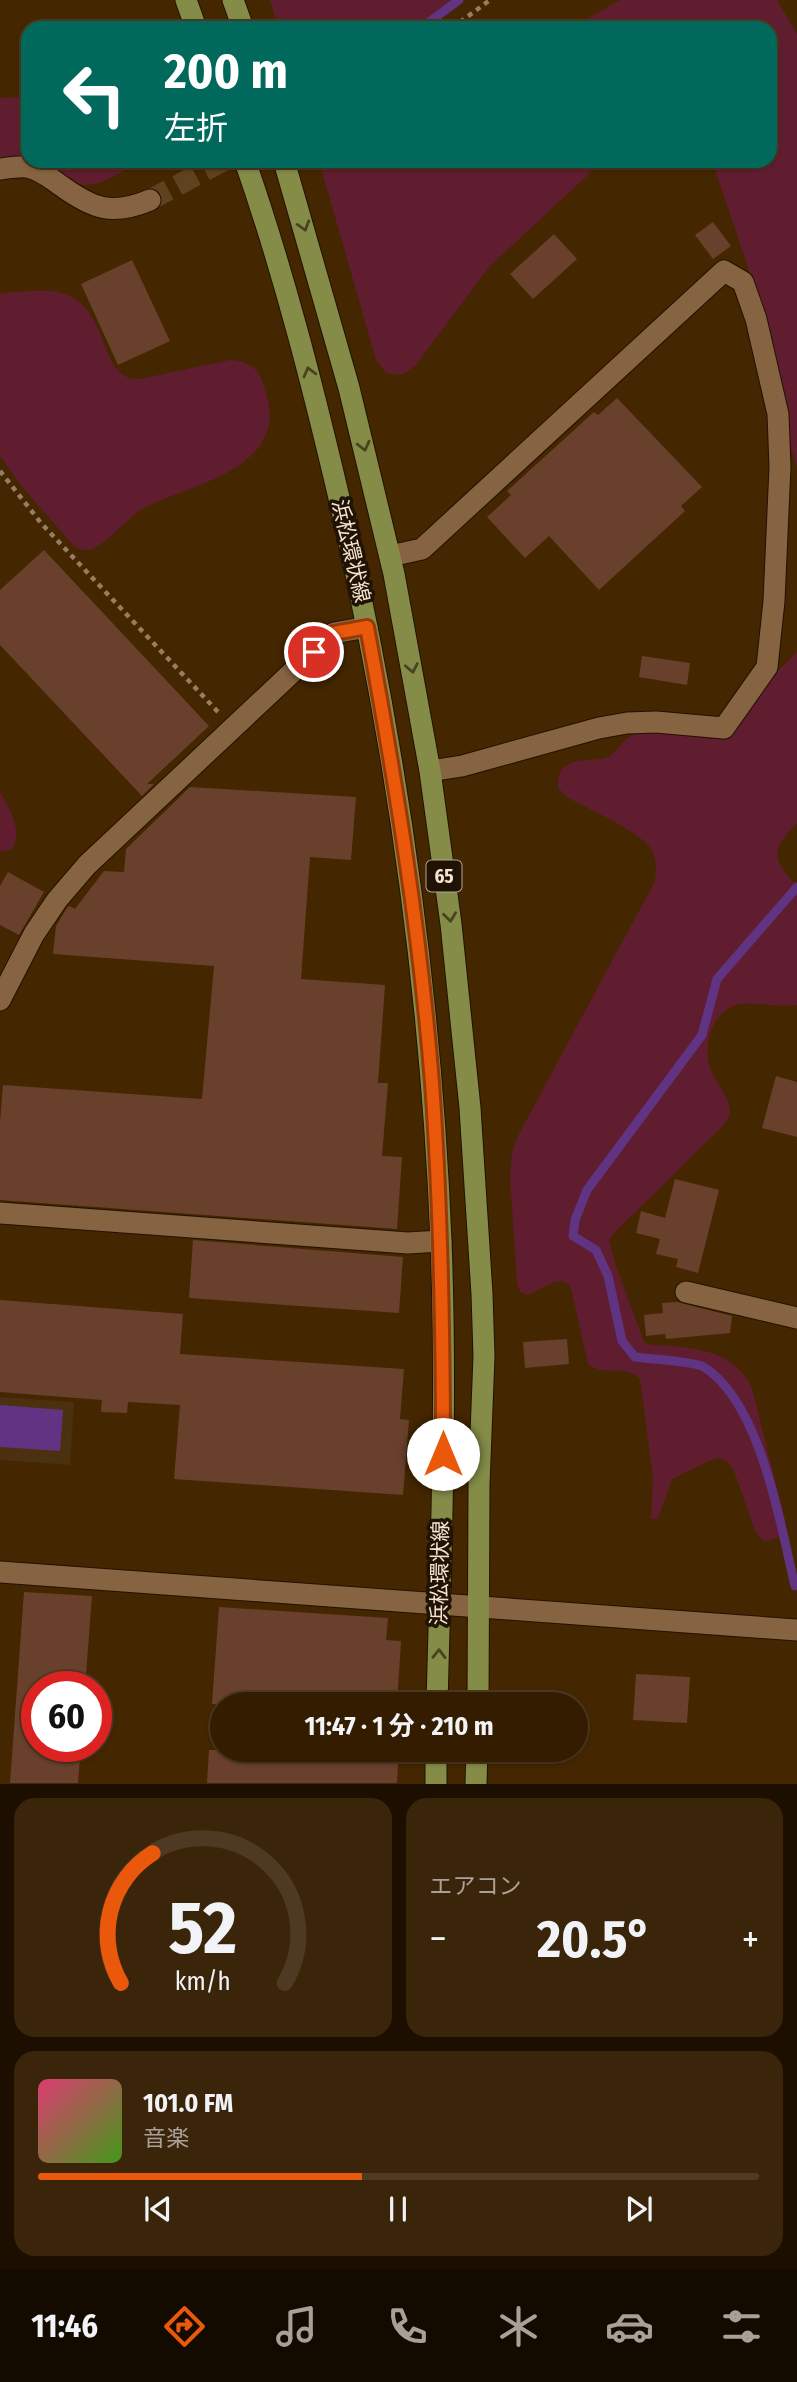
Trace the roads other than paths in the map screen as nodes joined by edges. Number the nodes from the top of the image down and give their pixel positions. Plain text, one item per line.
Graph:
1 (186, 0) edge
2 (233, 0) edge
3 (194, 21) edge
4 (240, 21) edge
5 (21, 167) edge
6 (30, 168) edge
7 (247, 168) edge
8 (286, 168) edge
9 (0, 169) edge
10 (150, 200) tunnel mouth
11 (390, 556) junction
12 (367, 627) junction
13 (430, 771) junction
14 (0, 1000) edge
15 (0, 1213) edge
16 (441, 1241) junction
17 (686, 1292) dead end
18 (797, 1318) edge
19 (0, 1572) edge
20 (440, 1604) junction
21 (480, 1607) junction
22 (797, 1630) edge
23 (438, 1692) edge
24 (478, 1692) edge
25 (436, 1762) edge
26 (477, 1762) edge
27 (436, 1783) edge
28 (476, 1783) edge

1 - 3 main road
2 - 4 main road
5 - 9 street
6 - 10 street
12 -> 7 main road, 浜松環状線 / 65
8 -> 11 main road, 浜松環状線 / 65
11 -> 13 main road, 浜松環状線 / 65
11 - 13 street
12 - 14 street
12 - 16 main road, 浜松環状線 / 65
13 -> 21 main road, 浜松環状線 / 65
15 - 16 street
16 - 20 main road, 浜松環状線 / 65
17 - 18 street
19 - 20 street
20 - 21 street
23 -> 20 main road, 浜松環状線 / 65
21 - 22 street
21 - 24 main road, 浜松環状線 / 65
25 - 27 main road
26 - 28 main road

